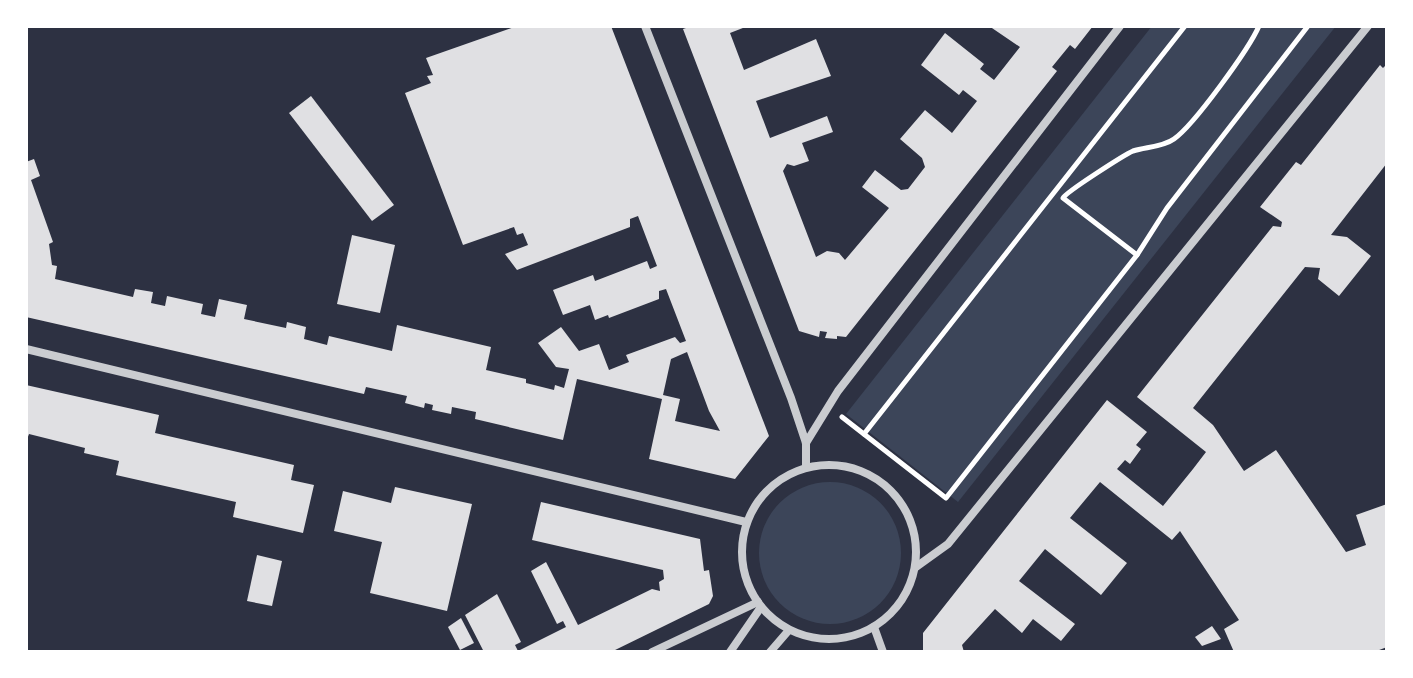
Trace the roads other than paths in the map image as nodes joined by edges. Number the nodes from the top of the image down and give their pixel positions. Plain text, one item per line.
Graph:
1 (645, 26) edge
2 (1120, 26) edge
3 (1368, 26) edge
4 (26, 349) edge
5 (806, 443) junction
6 (806, 467) junction
7 (746, 522) junction
8 (916, 567) junction
9 (759, 605) junction
10 (874, 627) junction
11 (789, 630) junction
12 (652, 652) edge
13 (730, 652) edge
14 (770, 652) edge
15 (883, 652) edge

1 - 5 street
2 - 5 street
3 - 8 street
4 - 7 street
5 - 6 street
6 - 7 street
6 - 8 street
7 - 9 street
8 - 10 street
9 - 11 street
9 - 12 street
9 - 13 street
10 - 11 street
10 - 15 street
11 - 14 street

